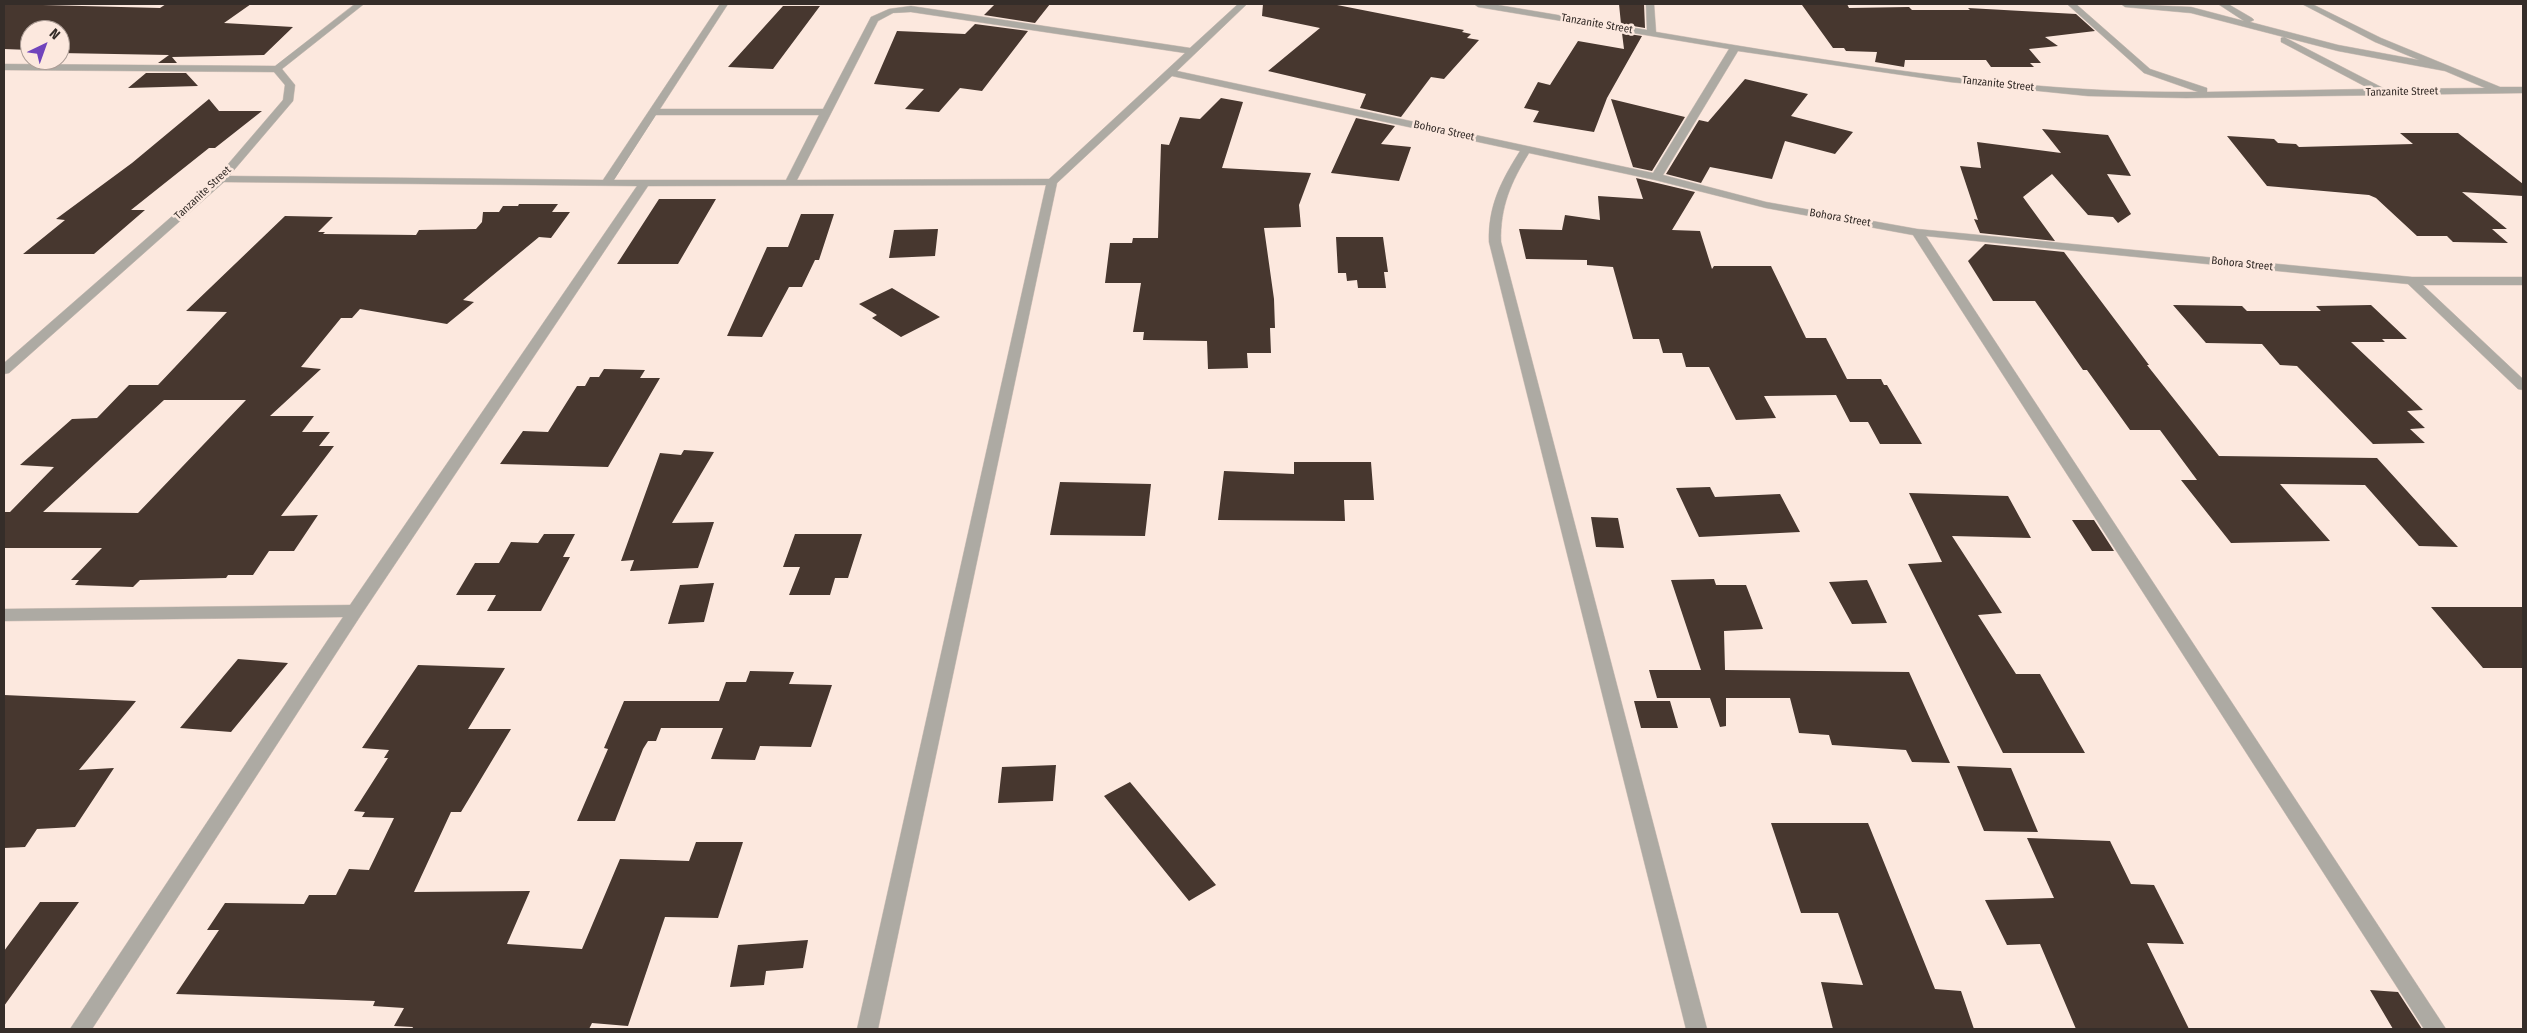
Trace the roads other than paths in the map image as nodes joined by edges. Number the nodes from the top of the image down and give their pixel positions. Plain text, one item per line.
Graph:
1 (360, 4) edge
2 (724, 4) edge
3 (1243, 4) edge
4 (1478, 4) edge
5 (1650, 4) edge
6 (2064, 4) edge
7 (2125, 4) edge
8 (2222, 4) edge
9 (2306, 4) edge
10 (2073, 6) edge
11 (2265, 30) junction
12 (1652, 34) junction
13 (1735, 48) junction
14 (1192, 51) junction
15 (4, 67) edge
16 (277, 69) junction
17 (2450, 69) junction
18 (1168, 72) junction
19 (2501, 90) junction
20 (2523, 90) edge
21 (2384, 92) junction
22 (2222, 94) junction
23 (653, 112) junction
24 (826, 112) junction
25 (1526, 149) junction
26 (1656, 177) junction
27 (221, 179) junction
28 (1052, 182) junction
29 (606, 184) junction
30 (644, 184) junction
31 (789, 184) junction
32 (1918, 232) junction
33 (2412, 281) junction
34 (2523, 282) edge
35 (4, 370) edge
36 (2523, 386) edge
37 (355, 611) junction
38 (4, 616) edge
39 (80, 1029) edge
40 (868, 1029) edge
41 (1696, 1029) edge
42 (2436, 1029) edge

1 - 16 street
2 - 23 street
3 - 14 street
4 - 12 street, Tanzanite Street
5 - 12 street
6 - 10 street
7 - 11 street
8 - 11 street
9 - 17 street
10 - 22 street
11 - 17 street
11 - 21 street
12 - 13 street, Tanzanite Street
13 - 22 street, Tanzanite Street
13 - 26 street
14 - 18 street
14 - 24 street
15 - 16 street
16 - 27 street, Tanzanite Street
17 - 19 street
18 - 25 street, Bohora Street
18 - 28 street
19 - 20 street, Tanzanite Street
19 - 21 street, Tanzanite Street
21 - 22 street, Tanzanite Street
23 - 24 street
23 - 29 street
24 - 31 street
25 - 26 street, Bohora Street
25 - 41 street
26 - 32 street, Bohora Street
27 - 29 street
27 - 35 street, Tanzanite Street
28 - 31 street
28 - 40 street
29 - 30 street
30 - 31 street
30 - 37 street
32 - 33 street, Bohora Street
32 - 42 street
33 - 34 street, Bohora Street
33 - 36 street
37 - 38 street
37 - 39 street

